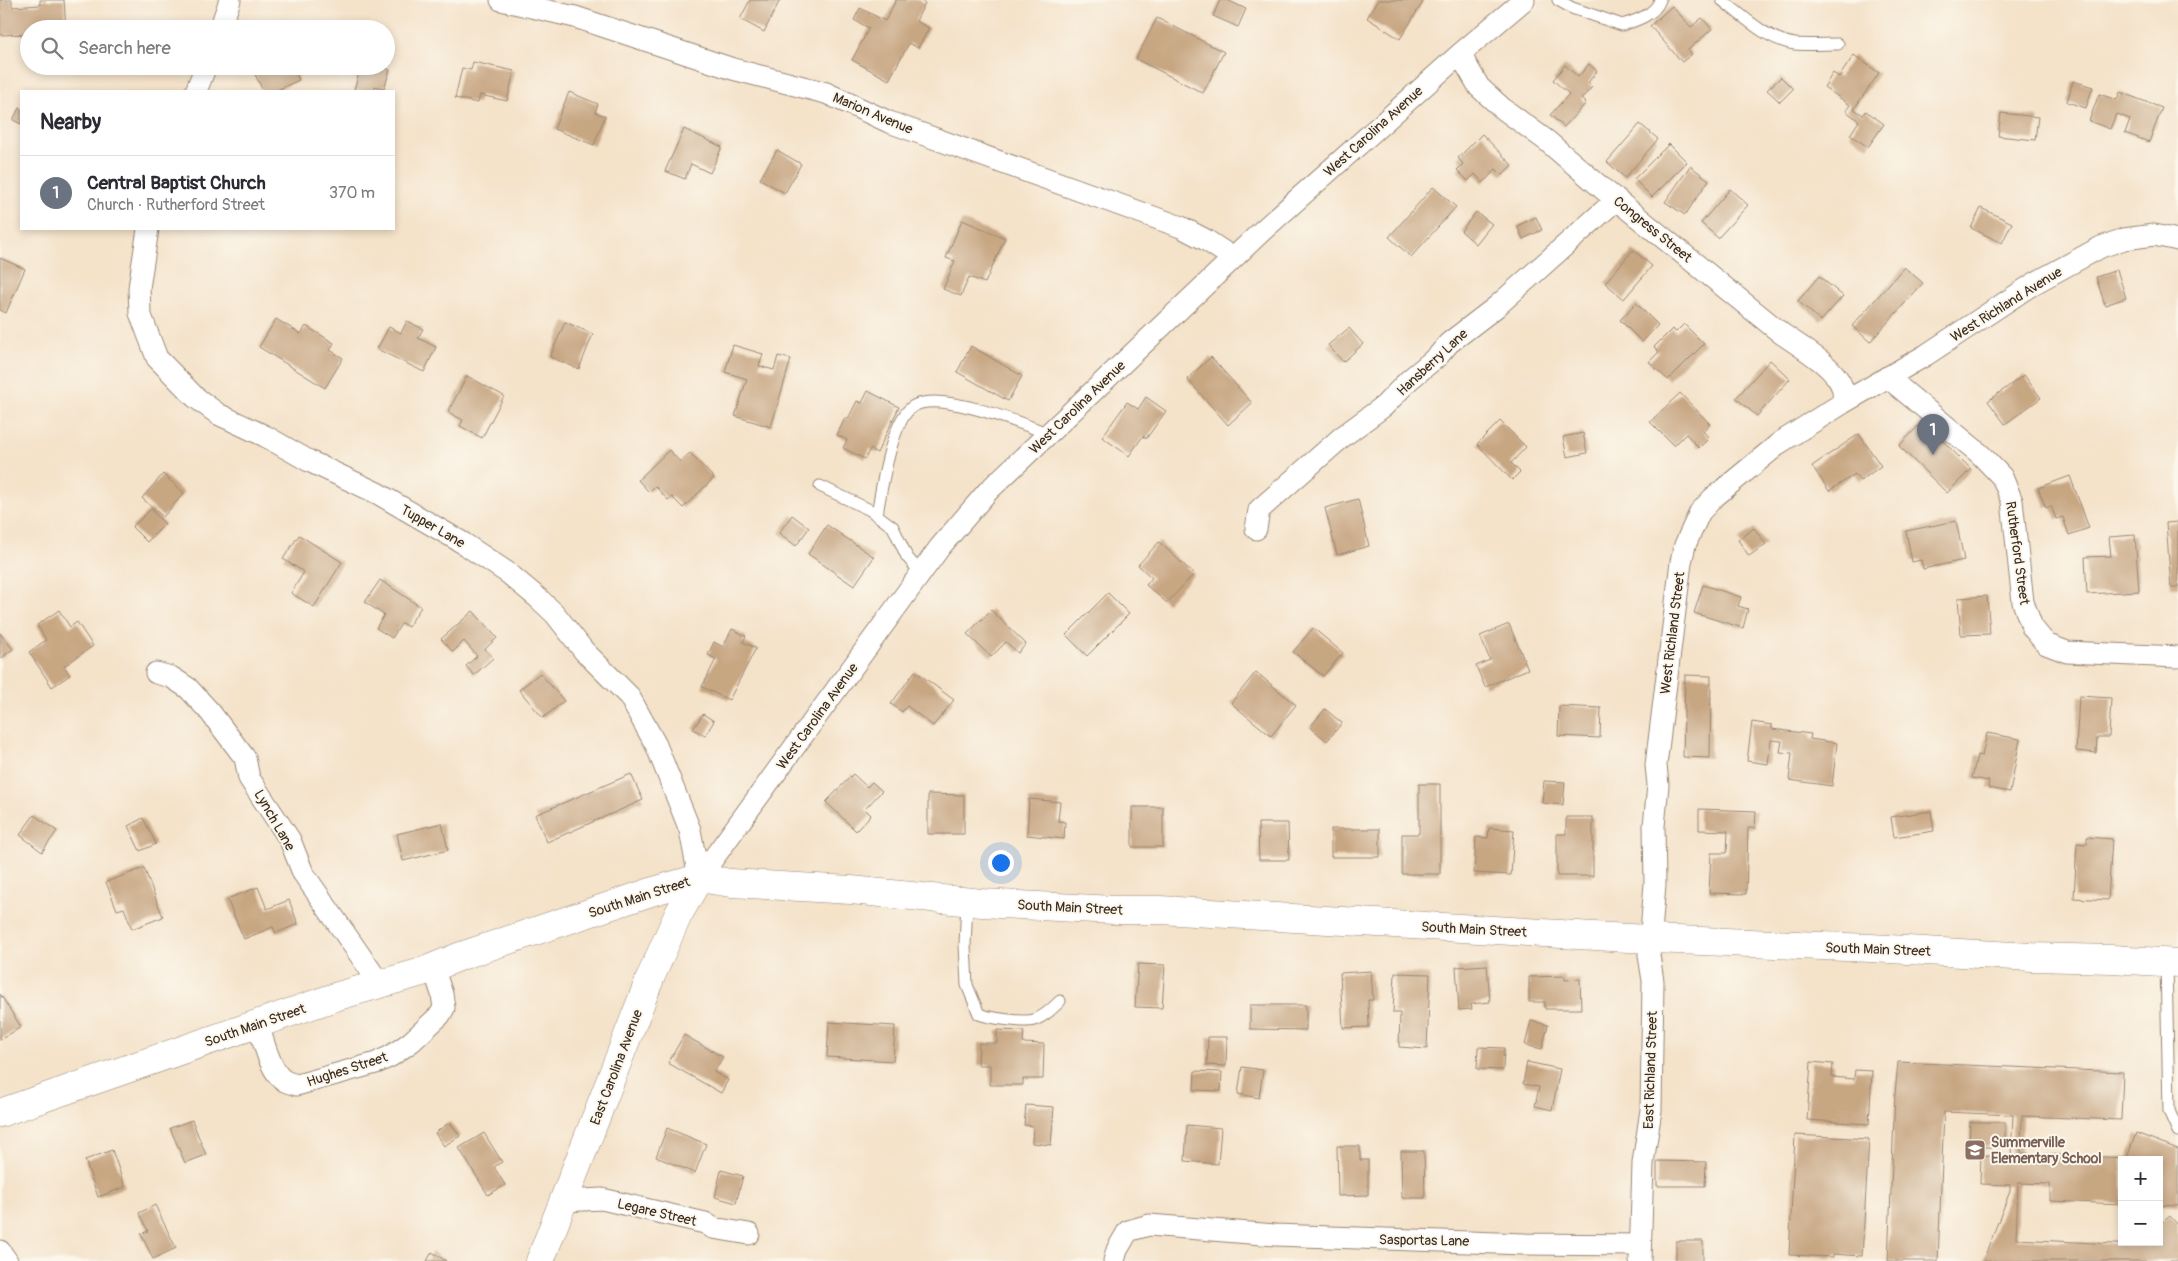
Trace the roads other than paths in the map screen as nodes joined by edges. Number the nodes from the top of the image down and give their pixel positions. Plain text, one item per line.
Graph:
1 (230, 0) edge
2 (502, 0) edge
3 (1524, 0) edge
4 (1558, 0) edge
5 (1660, 0) edge
6 (1722, 0) edge
7 (223, 20) edge
8 (1838, 44) dead end
9 (1460, 54) junction
10 (202, 75) edge
11 (196, 90) edge
12 (1617, 199) junction
13 (148, 230) edge
14 (2178, 240) edge
15 (1233, 258) junction
16 (1887, 377) junction
17 (1843, 403) junction
18 (1049, 434) junction
19 (820, 486) dead end
20 (877, 515) junction
21 (1256, 529) dead end
22 (921, 573) junction
23 (2178, 657) edge
24 (156, 673) dead end
25 (699, 878) junction
26 (967, 902) junction
27 (1650, 938) junction
28 (2172, 963) edge
29 (433, 967) junction
30 (380, 984) junction
31 (1060, 1001) dead end
32 (258, 1024) junction
33 (0, 1113) edge
34 (2178, 1131) edge
35 (563, 1201) junction
36 (749, 1234) dead end
37 (0, 1251) edge
38 (1640, 1253) edge
39 (7, 1261) edge
40 (540, 1261) edge
41 (1114, 1261) edge

1 - 7 street
2 - 15 street, Marion Avenue
3 - 9 street, West Carolina Avenue
4 - 5 lane
6 - 8 lane
9 - 12 street, Congress Street
9 - 15 street, West Carolina Avenue
10 - 11 street
12 - 17 street, Congress Street
12 - 21 street, Hansberry Lane
13 - 25 street, Tupper Lane
14 - 16 street, West Richland Avenue
15 - 18 street, West Carolina Avenue
16 - 17 street, West Richland Avenue
16 - 23 street, Rutherford Street
17 - 27 street, West Richland Street
18 - 20 lane
18 - 22 street, West Carolina Avenue
19 - 20 lane
20 - 22 lane
22 - 25 street, West Carolina Avenue
24 - 30 street, Lynch Lane
25 - 26 main road, South Main Street
25 - 29 main road, South Main Street
25 - 35 main road, East Carolina Avenue
26 - 27 main road, South Main Street
26 - 31 lane
27 - 28 main road, South Main Street
27 - 38 street, East Richland Street
28 - 34 lane
29 - 30 main road, South Main Street
29 - 32 street, Hughes Street
30 - 32 main road, South Main Street
32 - 33 main road, South Main Street
35 - 36 street, Legare Street
35 - 40 main road, East Carolina Avenue
37 - 39 street
38 - 41 street, Sasportas Lane

